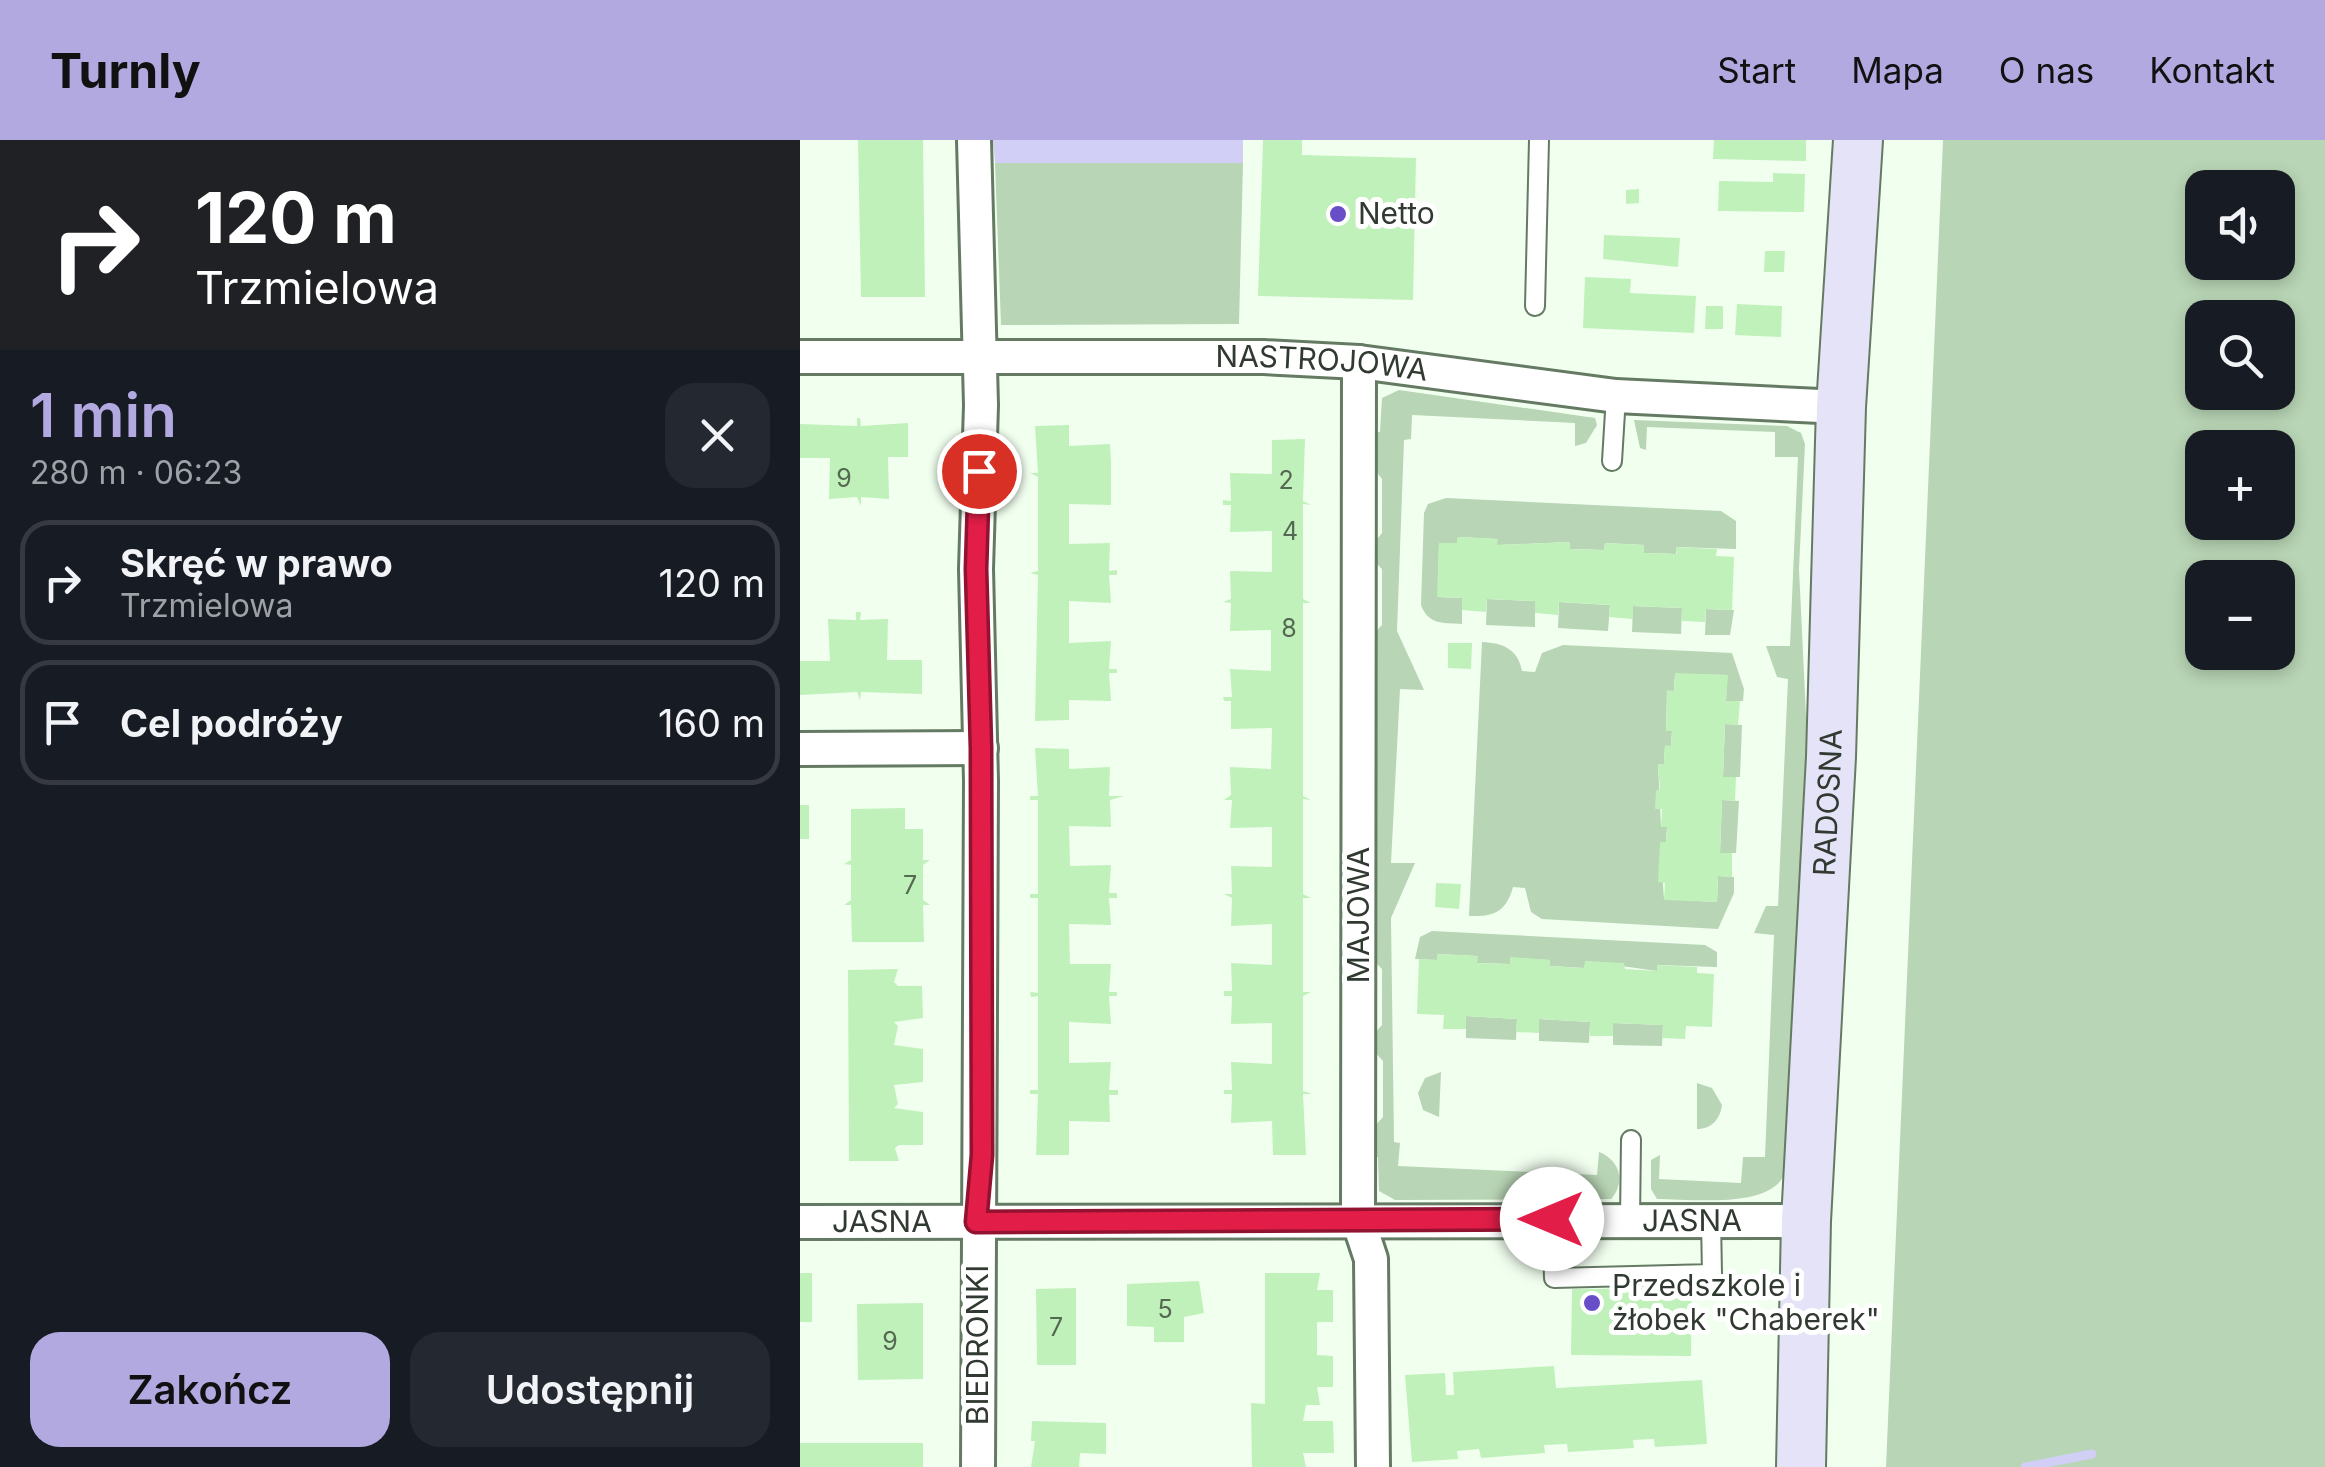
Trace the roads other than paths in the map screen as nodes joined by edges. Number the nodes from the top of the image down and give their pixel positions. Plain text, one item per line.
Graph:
1 (974, 140) edge
2 (1539, 140) edge
3 (1858, 140) edge
4 (1535, 306) dead end
5 (800, 358) edge
6 (980, 358) junction
7 (1359, 362) junction
8 (1616, 396) junction
9 (1841, 407) junction
10 (1612, 461) dead end
11 (981, 748) junction
12 (800, 749) edge
13 (1631, 1140) dead end
14 (1552, 1219) junction
15 (1358, 1220) junction
16 (1630, 1220) junction
17 (1711, 1220) junction
18 (1806, 1221) junction
19 (800, 1222) edge
20 (976, 1222) junction
21 (978, 1467) edge
22 (1373, 1467) edge
23 (1801, 1467) edge

1 - 6 street, BIEDRONKI
2 - 4 lane
3 - 9 street, RADOSNA
5 - 6 street, NASTROJOWA
6 - 7 street, NASTROJOWA
6 - 11 street, BIEDRONKI
7 - 8 street, NASTROJOWA
7 - 15 street, MAJOWA
8 - 9 street, NASTROJOWA
8 - 10 lane
9 - 18 street, RADOSNA
11 - 12 street
11 - 20 street, BIEDRONKI
13 - 16 lane
14 - 15 street, JASNA
14 - 16 street, JASNA
14 - 17 lane
15 - 20 street, JASNA
15 - 22 street, MAJOWA
16 - 17 street, JASNA
17 - 18 street, JASNA
18 - 23 street, RADOSNA
19 - 20 street, JASNA
20 - 21 street, BIEDRONKI

